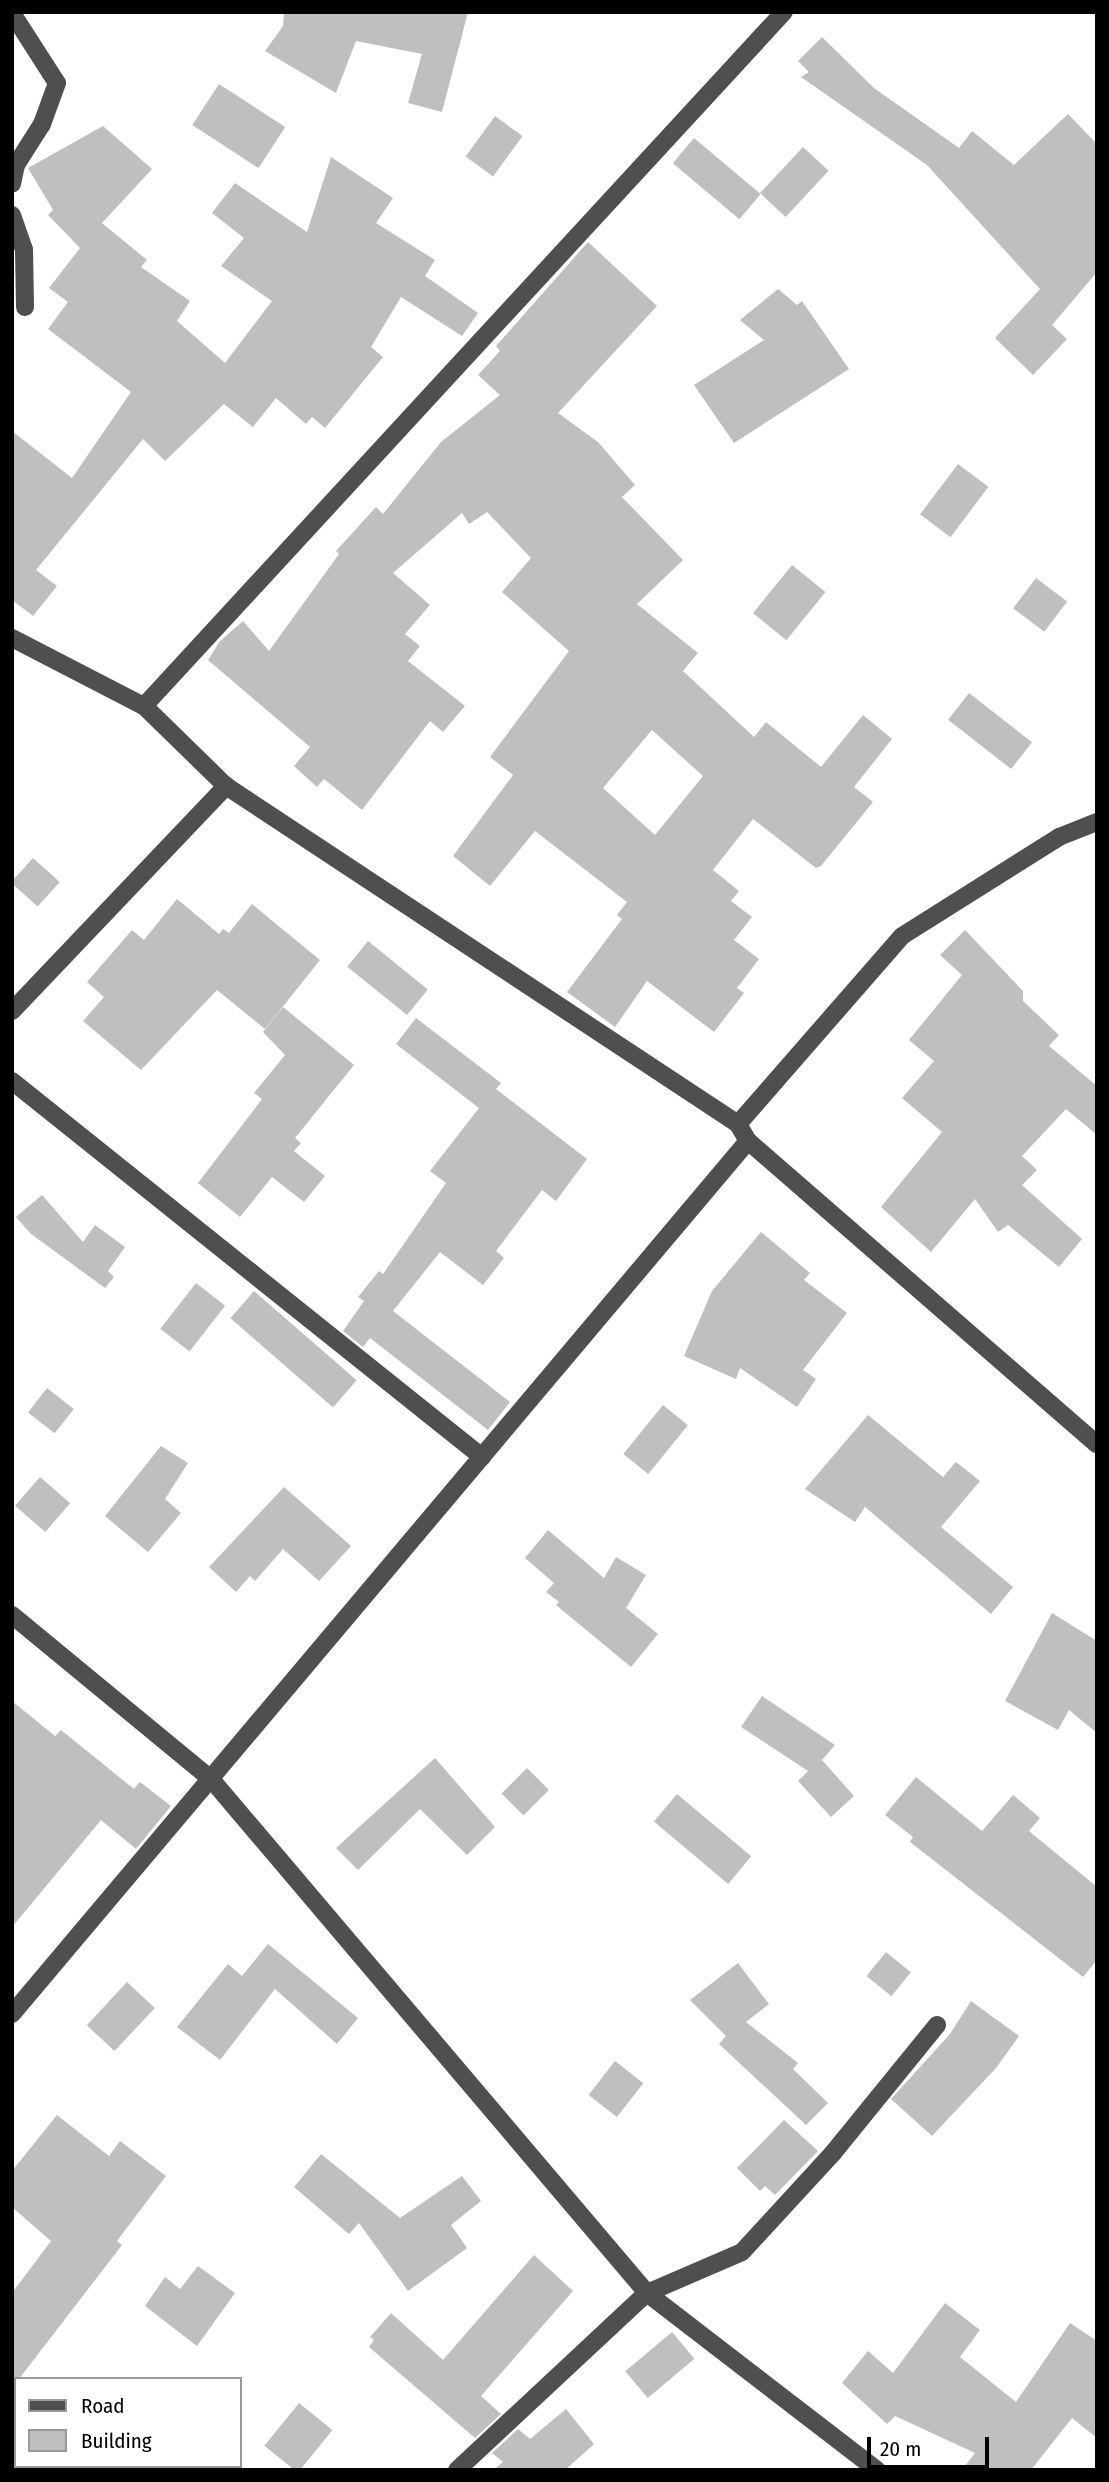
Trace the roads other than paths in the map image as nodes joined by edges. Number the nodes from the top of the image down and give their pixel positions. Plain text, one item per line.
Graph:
1 (784, 12) edge
2 (12, 13) edge
3 (12, 184) edge
4 (12, 215) edge
5 (24, 307) dead end
6 (12, 638) edge
7 (144, 706) junction
8 (226, 786) junction
9 (1097, 822) edge
10 (12, 1011) edge
11 (12, 1081) edge
12 (738, 1124) junction
13 (748, 1141) junction
14 (1097, 1444) edge
15 (482, 1457) junction
16 (12, 1615) edge
17 (211, 1779) junction
18 (12, 2014) edge
19 (937, 2025) dead end
20 (647, 2293) junction
21 (457, 2470) edge
22 (877, 2470) edge

1 - 7 street
2 - 3 street
4 - 5 street
6 - 7 street
7 - 8 street
8 - 10 street
8 - 12 street
9 - 12 street
11 - 15 street
12 - 13 street
13 - 14 street
13 - 15 street
15 - 17 street
16 - 17 street
17 - 18 street
17 - 20 street
19 - 20 street
20 - 21 street
20 - 22 street

